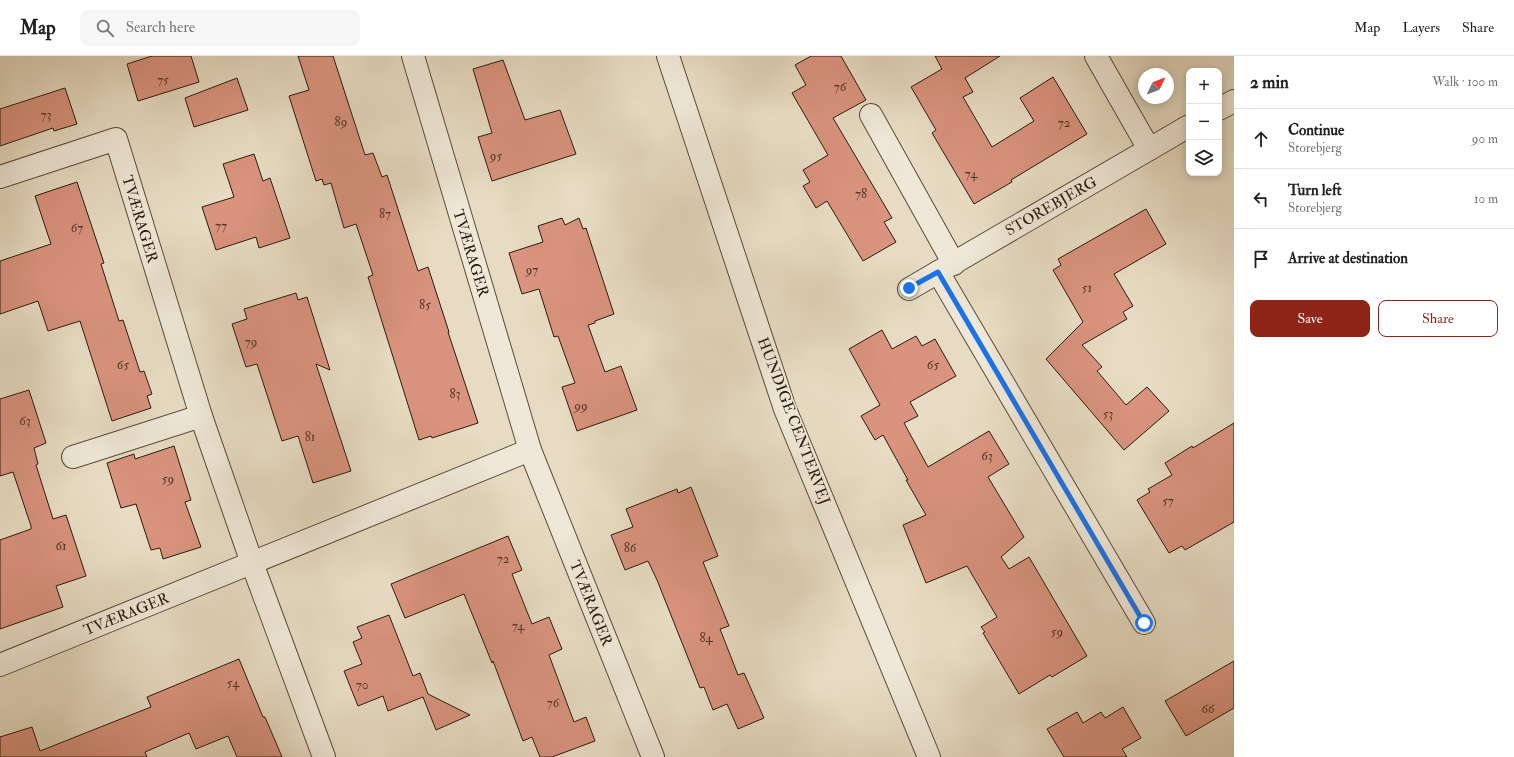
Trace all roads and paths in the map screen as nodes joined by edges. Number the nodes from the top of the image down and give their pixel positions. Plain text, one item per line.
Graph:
1 (413, 56) edge
2 (668, 56) edge
3 (1096, 56) edge
4 (1234, 101) edge
5 (1222, 107) edge
6 (871, 115) dead end
7 (1186, 128) edge
8 (1149, 149) junction
9 (0, 177) edge
10 (946, 268) junction
11 (909, 288) dead end
12 (201, 416) junction
13 (530, 450) junction
14 (73, 457) dead end
15 (252, 563) junction
16 (1144, 623) dead end
17 (0, 665) edge
18 (324, 757) edge
19 (653, 757) edge
20 (929, 757) edge

1 - 13 street, TVÆRAGER
2 - 20 street, HUNDIGE CENTERVEJ
3 - 8 street
4 - 5 street
6 - 10 street
7 - 8 street, STOREBJERG
8 - 10 street, STOREBJERG
9 - 12 street, TVÆRAGER
10 - 11 street, STOREBJERG
10 - 16 street
12 - 14 street
12 - 15 street, TVÆRAGER
13 - 15 street, TVÆRAGER
13 - 19 street, TVÆRAGER
15 - 17 street, TVÆRAGER
15 - 18 street, TVÆRAGER

